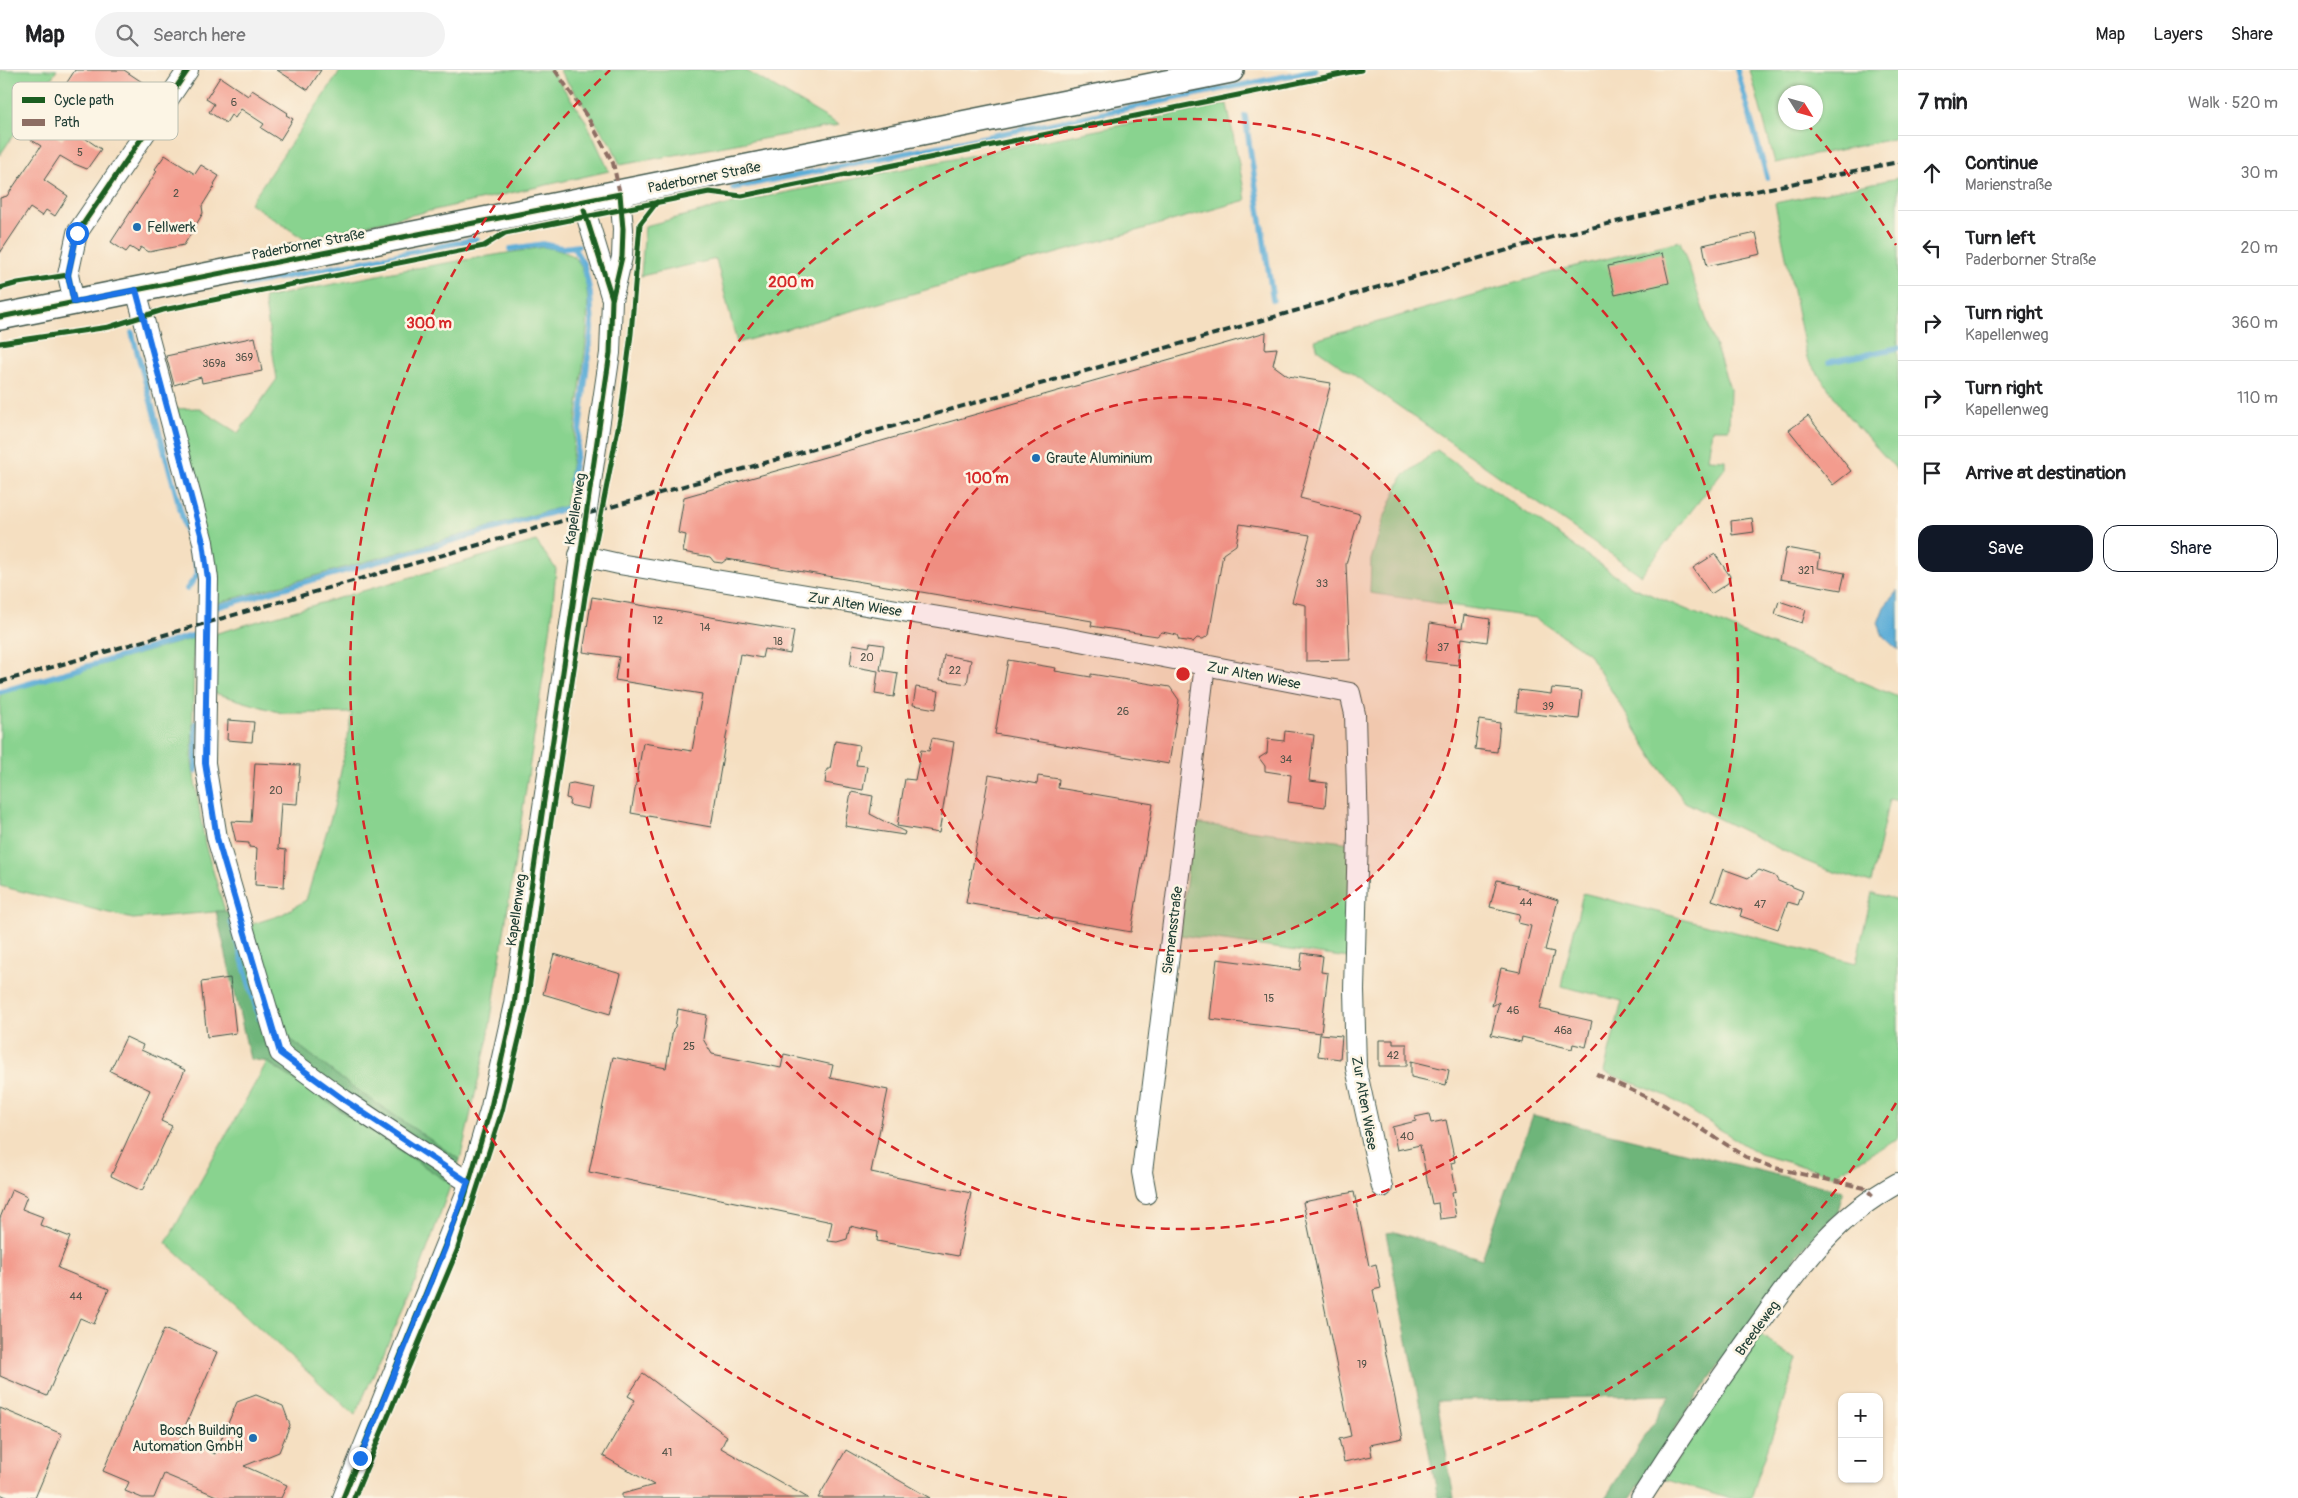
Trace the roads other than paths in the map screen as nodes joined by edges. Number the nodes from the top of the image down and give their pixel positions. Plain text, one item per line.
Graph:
1 (188, 70) edge
2 (1226, 71) edge
3 (178, 85) edge
4 (140, 140) edge
5 (620, 194) junction
6 (579, 201) junction
7 (136, 290) junction
8 (612, 300) junction
9 (74, 302) junction
10 (0, 317) edge
11 (579, 554) junction
12 (1205, 666) junction
13 (468, 1182) junction
14 (1898, 1183) edge
15 (1382, 1186) dead end
16 (1146, 1194) dead end
17 (343, 1498) edge
18 (1641, 1498) edge

1 - 3 street
2 - 5 main road, Paderborner Straße
4 - 9 street
5 - 6 main road, Paderborner Straße
5 - 8 street, Kapellenweg
6 - 7 main road, Paderborner Straße
6 - 8 street, Kapellenweg
7 - 9 main road, Paderborner Straße
7 - 13 street
8 - 11 street, Kapellenweg
9 - 10 main road, Paderborner Straße
11 - 12 street, Zur Alten Wiese
11 - 13 street, Kapellenweg
12 - 15 street, Zur Alten Wiese
12 - 16 street, Siemensstraße
13 - 17 street, Kapellenweg
14 - 18 street, Breedeweg

